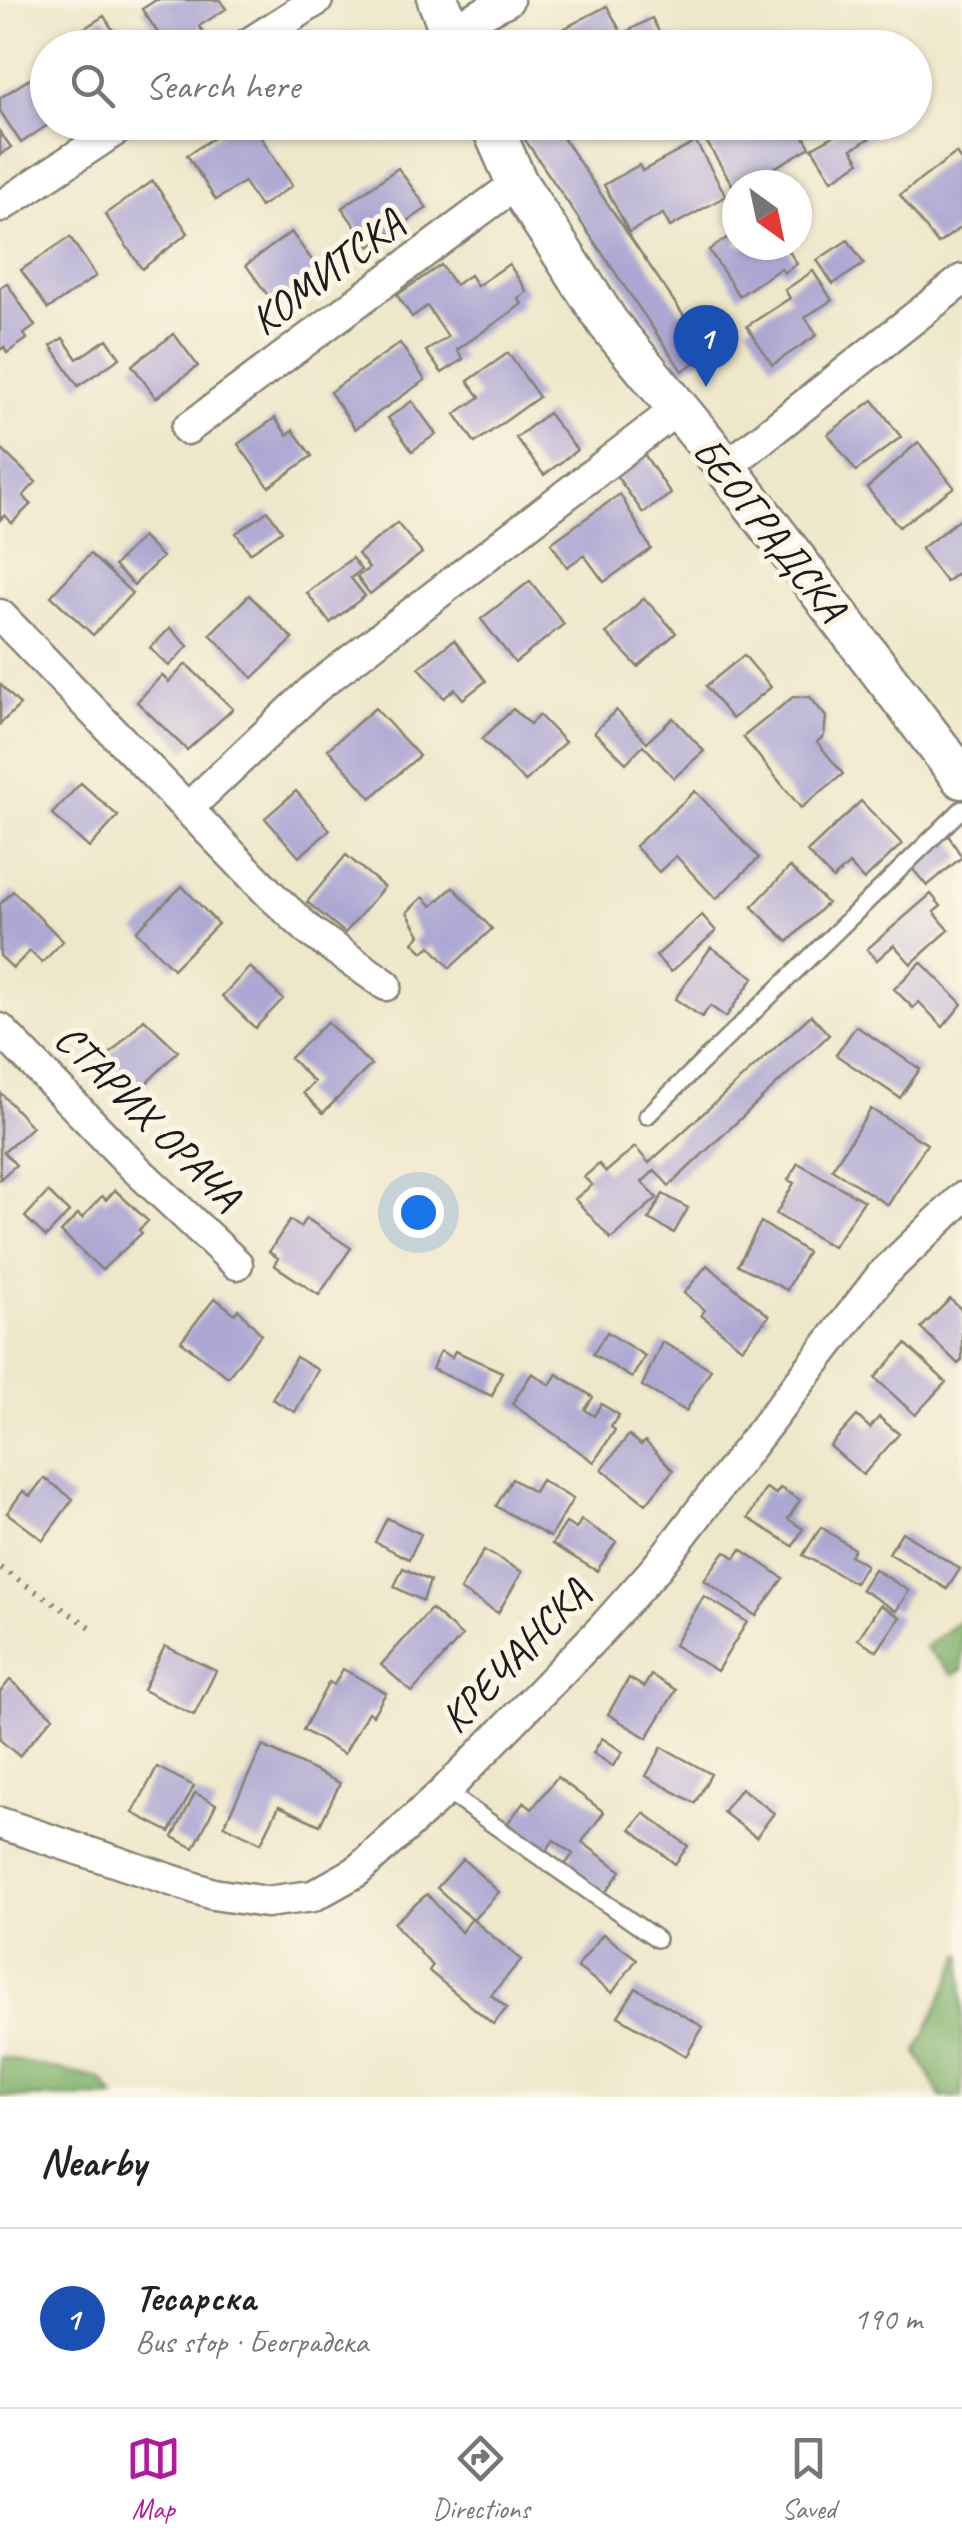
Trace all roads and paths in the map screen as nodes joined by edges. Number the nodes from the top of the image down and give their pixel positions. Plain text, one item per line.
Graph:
1 (317, 0) edge
2 (508, 0) edge
3 (448, 26) edge
4 (270, 30) edge
5 (101, 140) edge
6 (498, 140) edge
7 (517, 183) junction
8 (0, 206) edge
9 (962, 280) edge
10 (676, 410) junction
11 (187, 429) dead end
12 (725, 468) junction
13 (0, 615) edge
14 (962, 778) edge
15 (187, 809) junction
16 (962, 810) edge
17 (386, 985) dead end
18 (0, 1029) edge
19 (647, 1116) dead end
20 (962, 1198) edge
21 (237, 1264) dead end
22 (0, 1568) edge
23 (94, 1630) dead end
24 (445, 1790) junction
25 (0, 1822) edge
26 (657, 1939) dead end

1 - 4 street
2 - 3 street
5 - 8 street
6 - 7 main road, БЕОГРАДСКА
7 - 10 main road, БЕОГРАДСКА
7 - 11 street, КОМИТСКА
9 - 12 street
10 - 12 main road, БЕОГРАДСКА
10 - 15 street
12 - 14 main road, БЕОГРАДСКА
13 - 15 street
15 - 17 street
16 - 19 lane
18 - 21 street, СТАРИХ ОРАЧА
20 - 24 street, КРЕЧАНСКА
22 - 23 path
24 - 25 street, КРЕЧАНСКА
24 - 26 lane

